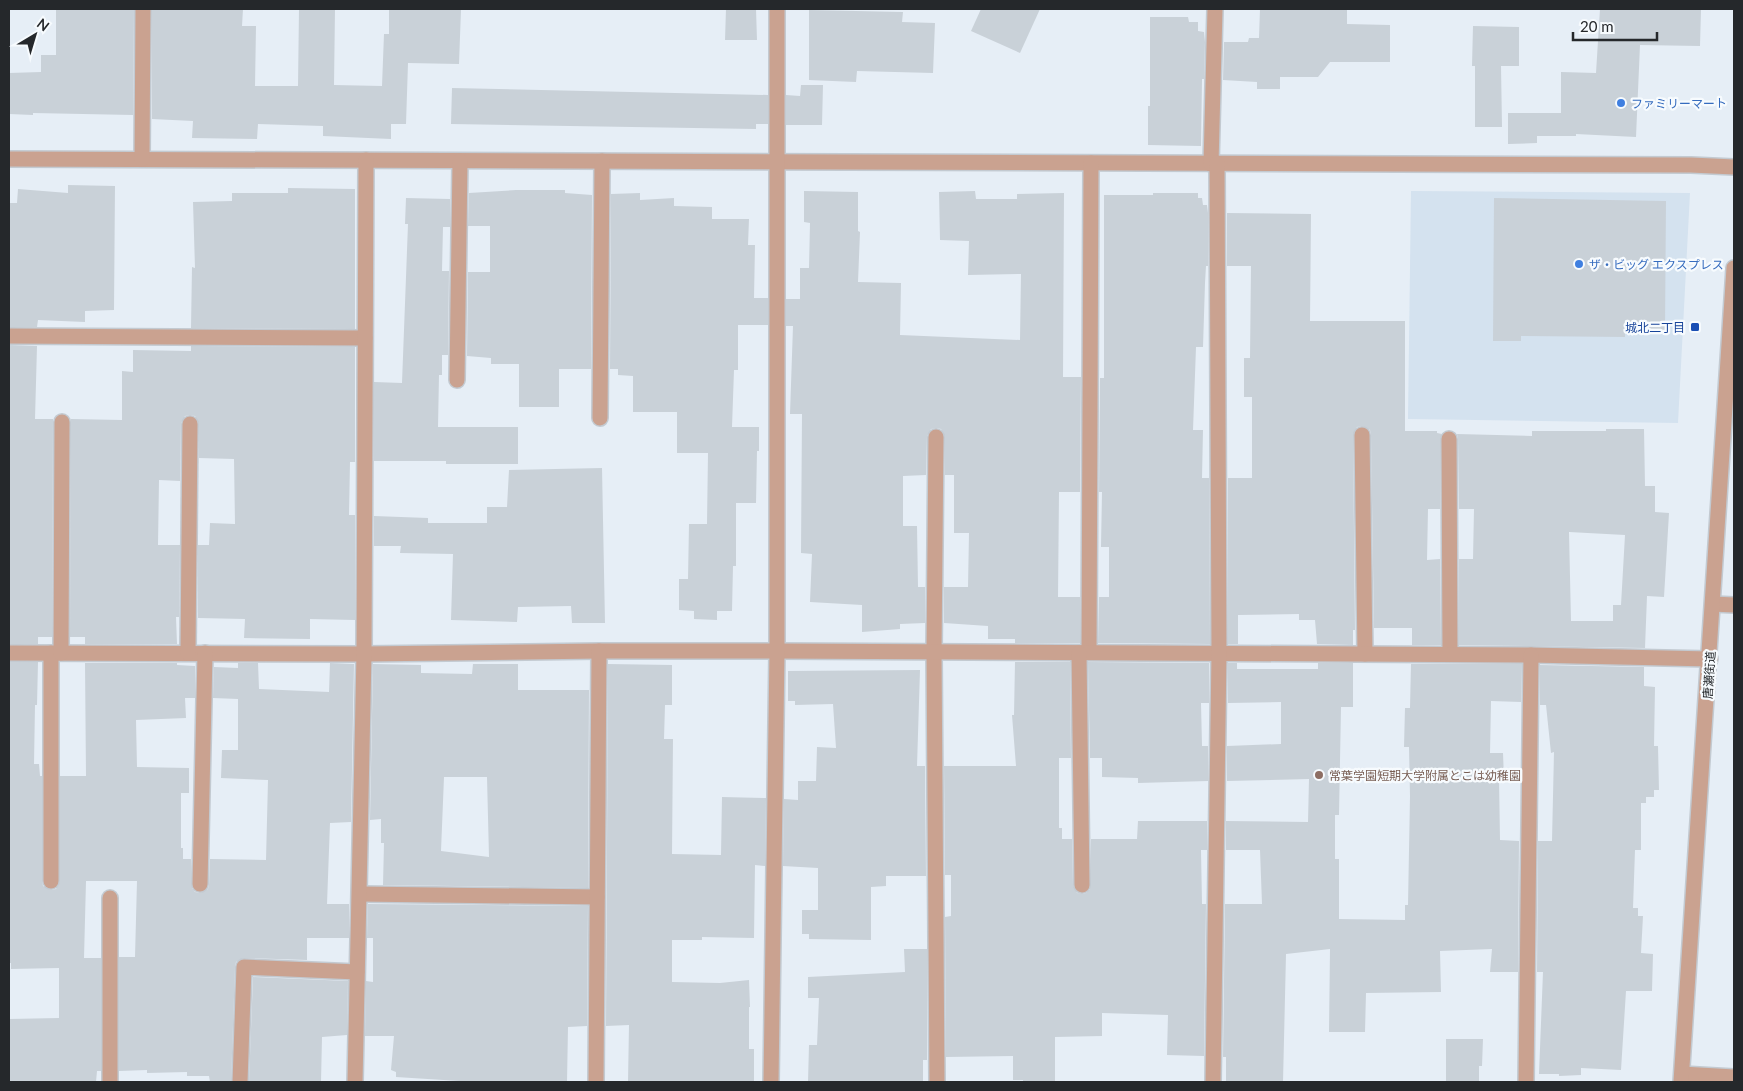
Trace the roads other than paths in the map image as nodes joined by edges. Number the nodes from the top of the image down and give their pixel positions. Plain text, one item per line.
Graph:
1 (143, 9) edge
2 (777, 9) edge
3 (1215, 9) edge
4 (9, 159) edge
5 (142, 160) junction
6 (366, 160) junction
7 (460, 161) junction
8 (602, 161) junction
9 (778, 162) junction
10 (1091, 163) junction
11 (1214, 164) junction
12 (1734, 167) edge
13 (1734, 268) edge
14 (9, 336) edge
15 (365, 338) junction
16 (458, 380) dead end
17 (600, 418) dead end
18 (62, 422) dead end
19 (190, 424) dead end
20 (1362, 435) dead end
21 (936, 437) dead end
22 (1449, 439) dead end
23 (1713, 604) junction
24 (1734, 605) edge
25 (599, 650) junction
26 (776, 651) junction
27 (934, 652) junction
28 (1084, 652) junction
29 (9, 653) edge
30 (56, 653) junction
31 (188, 653) junction
32 (205, 653) junction
33 (1219, 653) junction
34 (364, 654) junction
35 (1365, 654) junction
36 (1450, 654) junction
37 (1532, 655) junction
38 (1710, 659) junction
39 (51, 881) dead end
40 (200, 884) dead end
41 (1082, 885) dead end
42 (360, 894) junction
43 (597, 897) junction
44 (110, 898) dead end
45 (357, 972) junction
46 (1734, 1077) edge
47 (1682, 1078) edge
48 (110, 1082) edge
49 (240, 1082) edge
50 (355, 1082) edge
51 (596, 1082) edge
52 (771, 1082) edge
53 (937, 1082) edge
54 (1213, 1082) edge
55 (1526, 1082) edge

1 - 5 street
2 - 9 street
3 - 11 street
4 - 5 street
5 - 6 street
6 - 7 street
6 - 15 street
7 - 8 street
7 - 16 street
8 - 9 street
8 - 17 street
9 - 10 street
9 - 26 street
10 - 11 street
10 - 28 street
11 - 12 street
11 - 33 street
13 - 23 street, 唐瀬街道
14 - 15 street
15 - 34 street
18 - 30 street
19 - 31 street
20 - 35 street
21 - 27 street
22 - 36 street
23 - 24 street
23 - 38 street, 唐瀬街道
25 - 26 street
25 - 34 street
25 - 43 street
26 - 27 street
26 - 52 street
27 - 28 street
27 - 53 street
28 - 33 street
28 - 41 street
29 - 30 street
30 - 31 street
30 - 39 street
31 - 32 street
32 - 34 street
32 - 40 street
33 - 35 street
33 - 54 street
34 - 42 street
35 - 36 street
36 - 37 street
37 - 38 street
37 - 55 street
38 - 47 street, 唐瀬街道
42 - 43 street
42 - 45 street
43 - 51 street
44 - 48 street
45 - 49 street
45 - 50 street
46 - 47 street

